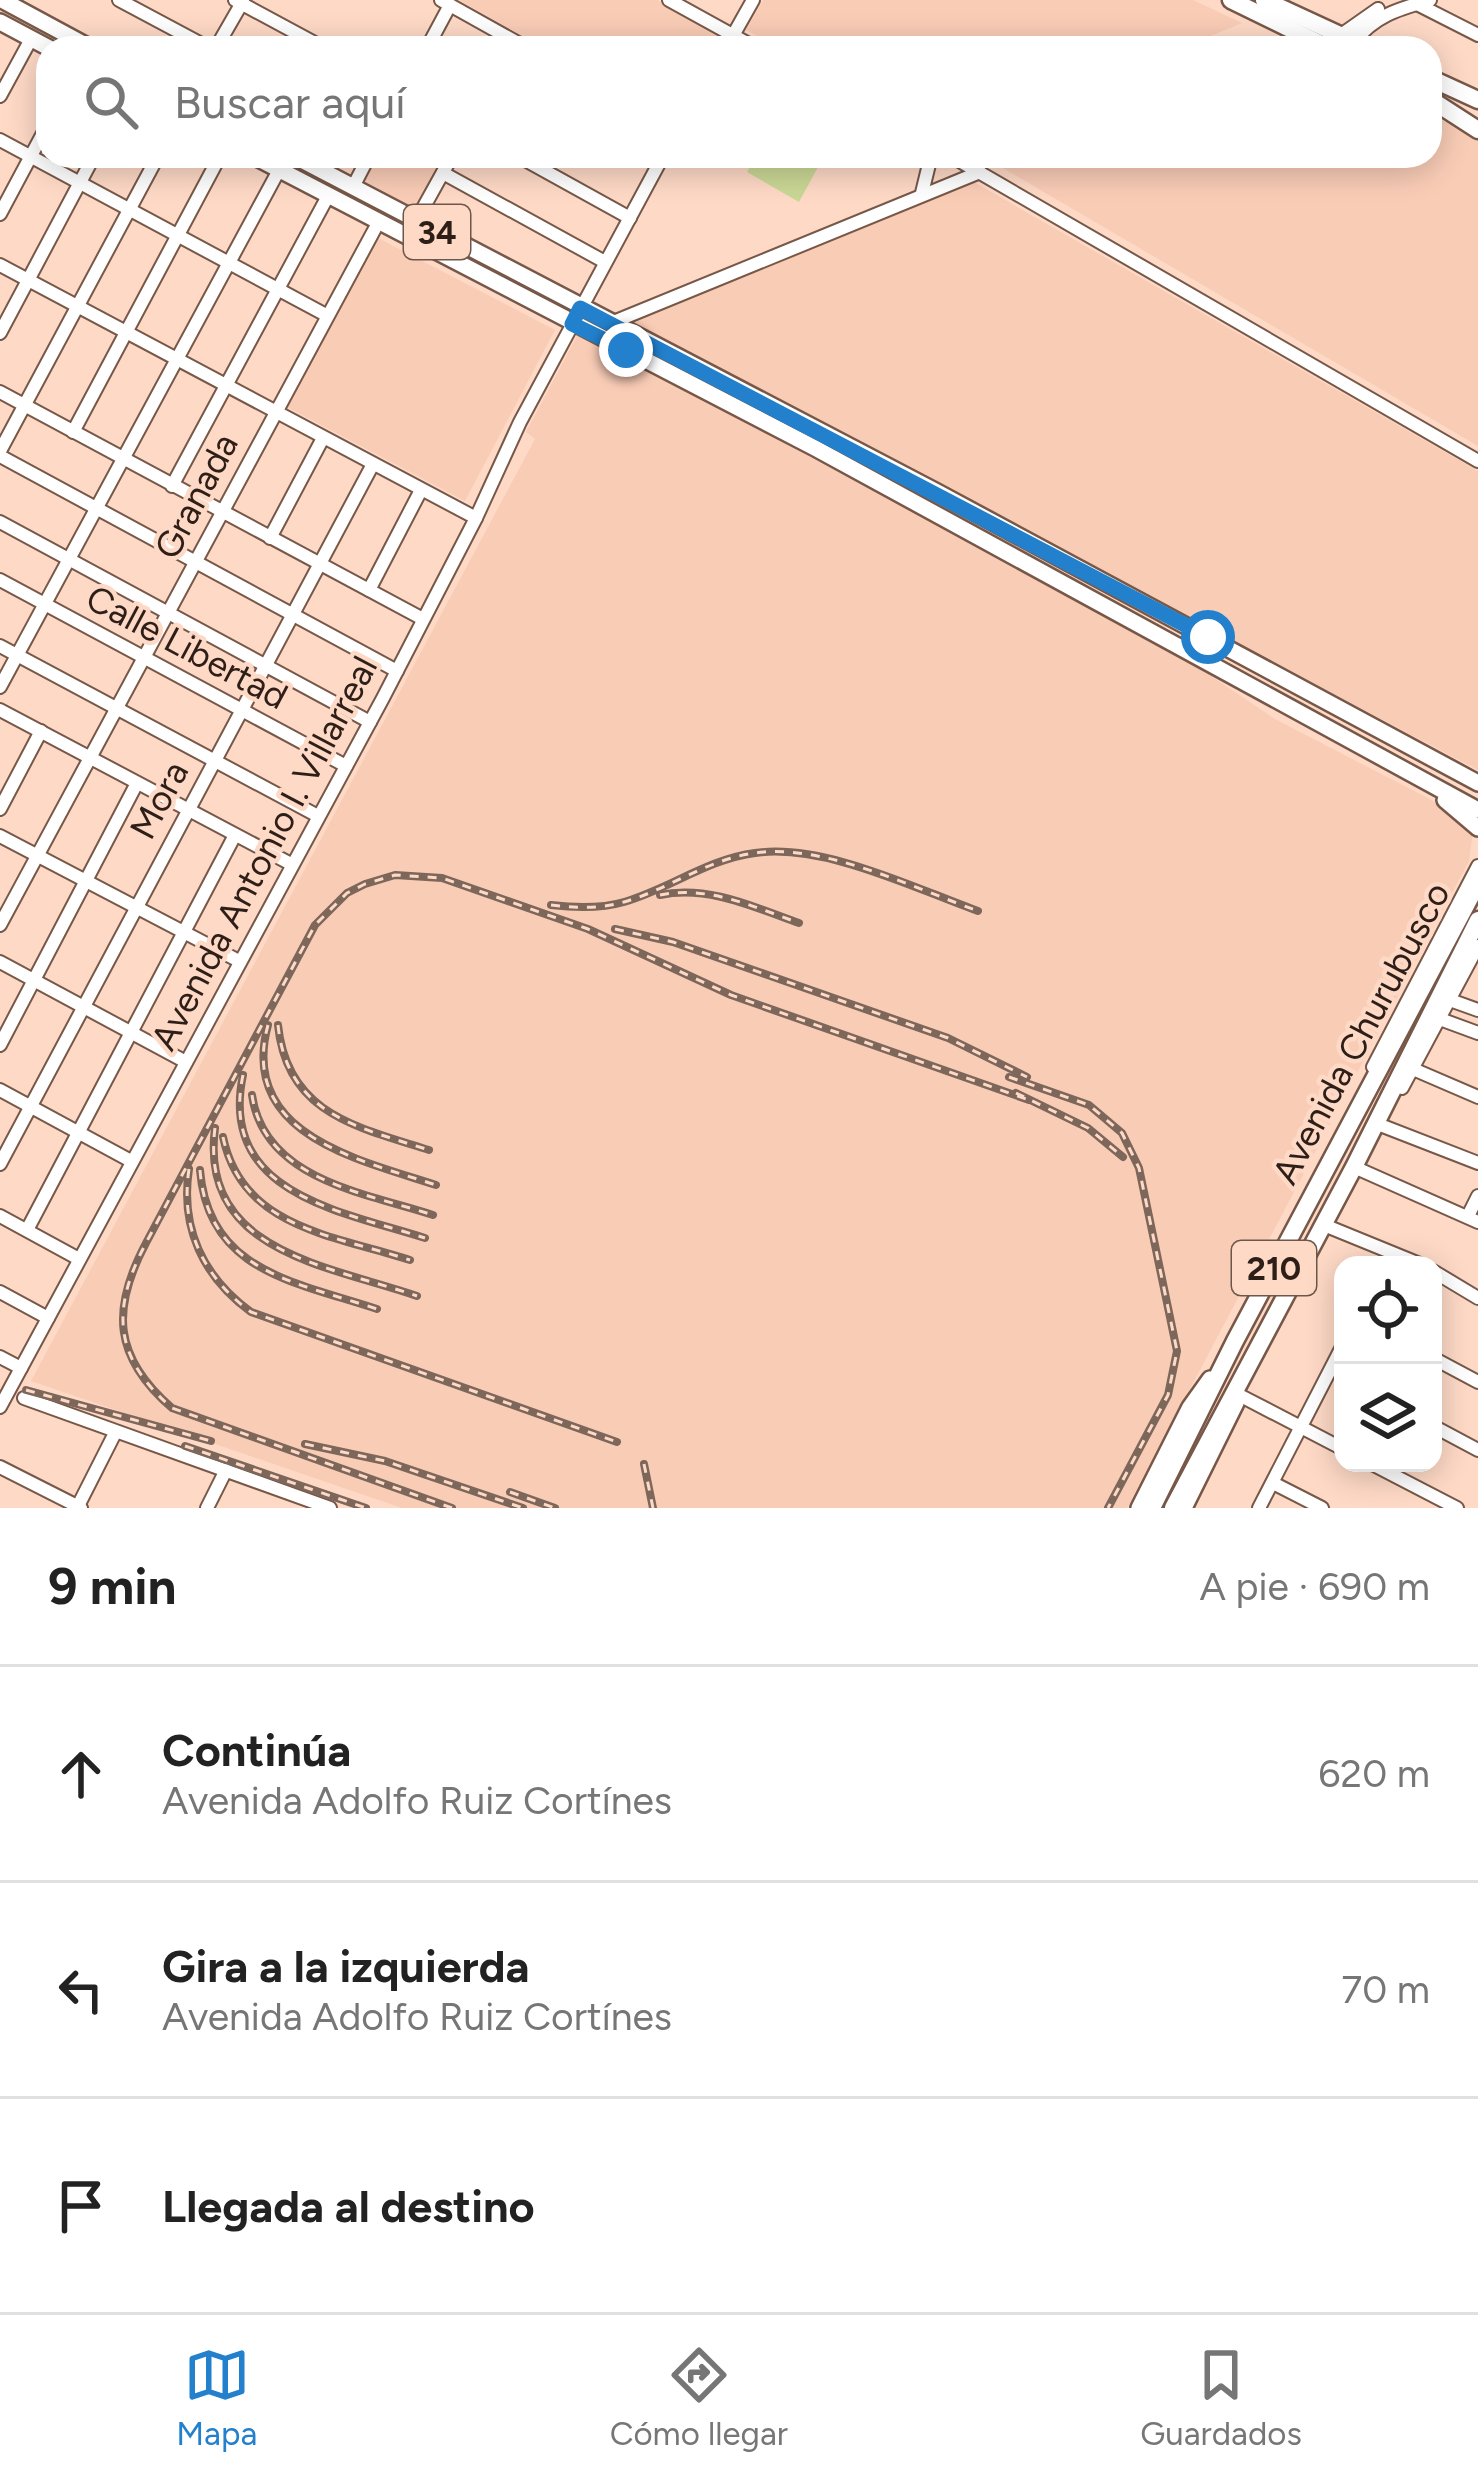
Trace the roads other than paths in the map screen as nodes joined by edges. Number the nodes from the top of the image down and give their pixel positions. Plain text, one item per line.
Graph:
1 (2, 0) edge
2 (119, 0) edge
3 (669, 0) edge
4 (754, 0) edge
5 (1231, 0) edge
6 (1264, 0) edge
7 (1282, 0) edge
8 (1402, 0) edge
9 (240, 1) edge
10 (1424, 2) edge
11 (445, 3) edge
12 (32, 7) edge
13 (1305, 19) junction
14 (0, 22) edge
15 (1478, 35) edge
16 (74, 36) edge
17 (189, 36) edge
18 (219, 36) edge
19 (303, 36) edge
20 (432, 36) edge
21 (500, 36) edge
22 (720, 36) edge
23 (733, 36) edge
24 (1329, 36) edge
25 (1335, 36) edge
26 (1351, 36) edge
27 (1355, 36) edge
28 (31, 38) junction
29 (36, 41) edge
30 (1442, 84) edge
31 (0, 96) edge
32 (1478, 100) edge
33 (1442, 104) edge
34 (1442, 105) edge
35 (1478, 120) edge
36 (1478, 130) edge
37 (0, 140) edge
38 (36, 145) edge
39 (30, 156) junction
40 (36, 159) edge
41 (52, 168) edge
42 (88, 168) edge
43 (151, 168) edge
44 (214, 168) edge
45 (275, 168) edge
46 (316, 168) edge
47 (362, 168) edge
48 (446, 168) edge
49 (540, 168) edge
50 (657, 168) edge
51 (928, 168) edge
52 (973, 168) edge
53 (279, 170) junction
54 (980, 172) junction
55 (443, 173) junction
56 (80, 183) junction
57 (352, 187) junction
58 (922, 193) junction
59 (328, 196) junction
60 (129, 208) junction
61 (0, 214) edge
62 (630, 218) junction
63 (416, 220) junction
64 (378, 223) junction
65 (178, 235) junction
66 (228, 262) junction
67 (604, 262) junction
68 (0, 265) edge
69 (28, 280) junction
70 (278, 289) junction
71 (76, 307) junction
72 (580, 308) junction
73 (326, 315) junction
74 (611, 323) junction
75 (572, 324) junction
76 (0, 332) edge
77 (126, 333) junction
78 (176, 360) junction
79 (225, 386) junction
80 (0, 392) edge
81 (24, 405) junction
82 (275, 412) junction
83 (73, 432) junction
84 (323, 438) junction
85 (0, 454) edge
86 (122, 459) junction
87 (1478, 461) edge
88 (373, 464) junction
89 (172, 486) junction
90 (421, 490) junction
91 (96, 508) junction
92 (220, 511) junction
93 (476, 518) junction
94 (0, 523) edge
95 (270, 538) junction
96 (69, 560) junction
97 (195, 562) junction
98 (319, 565) junction
99 (0, 580) edge
100 (369, 590) junction
101 (45, 604) junction
102 (168, 613) junction
103 (292, 614) junction
104 (424, 619) junction
105 (0, 646) edge
106 (1189, 651) junction
107 (17, 656) junction
108 (144, 657) junction
109 (265, 666) junction
110 (397, 671) junction
111 (0, 688) edge
112 (115, 709) junction
113 (0, 710) edge
114 (242, 710) junction
115 (370, 722) junction
116 (40, 731) junction
117 (90, 758) junction
118 (214, 760) junction
119 (346, 766) junction
120 (1477, 782) edge
121 (137, 783) junction
122 (0, 808) edge
123 (1478, 809) edge
124 (188, 811) junction
125 (318, 816) junction
126 (1478, 828) edge
127 (235, 835) junction
128 (0, 836) edge
129 (37, 856) junction
130 (291, 864) junction
131 (1478, 866) edge
132 (85, 881) junction
133 (1478, 883) edge
134 (135, 908) junction
135 (1478, 920) edge
136 (0, 925) edge
137 (184, 933) junction
138 (1478, 946) edge
139 (239, 961) junction
140 (0, 962) edge
141 (34, 980) junction
142 (1436, 996) junction
143 (84, 1007) junction
144 (1478, 1010) edge
145 (1440, 1018) junction
146 (132, 1033) junction
147 (1478, 1033) edge
148 (0, 1045) edge
149 (186, 1061) junction
150 (1413, 1069) junction
151 (0, 1090) edge
152 (1364, 1095) junction
153 (1478, 1097) edge
154 (31, 1107) junction
155 (1378, 1117) junction
156 (80, 1133) junction
157 (131, 1161) junction
158 (1478, 1163) edge
159 (0, 1164) edge
160 (1354, 1167) junction
161 (1478, 1196) edge
162 (0, 1216) edge
163 (1473, 1219) edge
164 (1324, 1225) junction
165 (27, 1230) junction
166 (1384, 1256) edge
167 (79, 1259) junction
168 (1442, 1276) edge
169 (0, 1292) edge
170 (1478, 1298) edge
171 (48, 1318) junction
172 (1235, 1341) junction
173 (1257, 1352) junction
174 (0, 1357) edge
175 (1334, 1361) edge
176 (1442, 1363) edge
177 (21, 1368) junction
178 (1328, 1371) junction
179 (1334, 1374) edge
180 (1478, 1382) edge
181 (1239, 1395) junction
182 (24, 1398) dead end
183 (0, 1407) edge
184 (1301, 1428) junction
185 (1442, 1431) edge
186 (115, 1432) junction
187 (1334, 1444) edge
188 (1478, 1450) edge
189 (0, 1467) edge
190 (226, 1470) junction
191 (1387, 1472) edge
192 (1273, 1483) junction
193 (78, 1508) edge
194 (207, 1508) edge
195 (330, 1508) edge
196 (1139, 1508) edge
197 (1153, 1508) edge
198 (1173, 1508) edge
199 (1185, 1508) edge
200 (1259, 1508) edge
201 (1322, 1508) edge
202 (1457, 1508) edge

1 - 12 main road
2 - 17 street
3 - 22 street
4 - 23 street
5 - 24 highway
6 - 13 highway
7 - 13 highway
8 - 26 street
9 - 18 street
9 - 19 street
10 - 15 street
10 - 27 street
11 - 20 street
11 - 21 street
12 - 16 main road
13 - 25 highway
14 - 28 main road
28 - 29 main road
28 - 31 street
30 - 32 highway
33 - 35 main road
34 - 36 highway
37 - 39 street
38 - 39 street
39 - 40 street
39 - 61 street
41 - 56 street
42 - 56 street
43 - 60 street
44 - 65 street
45 - 53 main road, 34
46 - 57 main road, 34
47 - 57 street
48 - 55 street
49 - 62 street
50 - 62 street
51 - 58 street
52 - 54 street
53 - 59 main road, 34
53 - 66 street
54 - 58 street
54 - 87 street
55 - 63 street
55 - 67 street
56 - 60 street
56 - 69 street
57 - 63 main road, 34
58 - 74 street
59 - 64 main road, 34
59 - 70 street
60 - 65 street
60 - 71 street
62 - 67 street
63 - 72 main road, 34
64 - 73 street, Granada
64 - 75 main road, 34
65 - 66 street
65 - 77 street
66 - 70 street
66 - 78 street
67 - 72 street
68 - 69 street
69 - 71 street
69 - 76 street
70 - 73 street
70 - 79 street
71 - 77 street
71 - 81 street
72 - 74 main road, 34
72 - 75 street, Avenida Antonio I. Villarreal
73 - 82 street, Granada
74 - 120 main road, 34
75 - 93 street, Avenida Antonio I. Villarreal
75 - 106 main road, 34
77 - 78 street
77 - 83 street
78 - 79 street
78 - 86 street
79 - 82 street
79 - 89 street
80 - 81 street
81 - 83 street
81 - 85 street
82 - 84 street
82 - 92 street, Granada
83 - 86 street
84 - 88 street
84 - 95 street
85 - 91 street
86 - 89 street
86 - 91 street
88 - 90 street
88 - 98 street, Mora
89 - 92 street
90 - 93 street
90 - 100 street
91 - 96 street
91 - 97 street
92 - 95 street
92 - 97 street, Granada
93 - 104 street, Avenida Antonio I. Villarreal
94 - 96 street
95 - 98 street
96 - 101 street
96 - 102 street
97 - 102 street, Granada
97 - 103 street
98 - 100 street
98 - 103 street, Mora
99 - 101 street, Calle Libertad
100 - 104 street
101 - 107 street
101 - 108 street, Calle Libertad
102 - 108 street, Granada
102 - 109 street
103 - 109 street, Mora
103 - 110 street
104 - 110 street, Avenida Antonio I. Villarreal
105 - 107 street
106 - 123 main road, 34
106 - 126 main road
107 - 111 street
107 - 112 street
108 - 112 street, Granada
108 - 114 street, Calle Libertad
109 - 114 street, Mora
109 - 115 street
110 - 115 street, Avenida Antonio I. Villarreal
112 - 117 street, Granada
112 - 118 street
113 - 116 street
114 - 118 street, Mora
114 - 119 street, Calle Libertad
115 - 119 street, Avenida Antonio I. Villarreal
116 - 117 street
116 - 122 street
117 - 121 street
117 - 129 street, Granada
118 - 124 street, Mora
118 - 125 street
119 - 125 street, Avenida Antonio I. Villarreal
121 - 124 street
121 - 132 street
124 - 127 street
124 - 134 street, Mora
125 - 130 street, Avenida Antonio I. Villarreal
127 - 130 street
127 - 137 street
128 - 129 street
129 - 132 street
129 - 136 street, Granada
130 - 139 street, Avenida Antonio I. Villarreal
131 - 152 street
132 - 134 street
132 - 141 street
133 - 142 highway, Avenida Churubusco / 210
134 - 137 street
134 - 143 street, Mora
135 - 142 highway, Avenida Churubusco / 210
137 - 139 street
137 - 146 street
138 - 142 street
139 - 149 street, Avenida Antonio I. Villarreal
140 - 141 street
141 - 143 street
141 - 148 street
142 - 144 street
142 - 145 street
142 - 152 highway, Avenida Churubusco / 210
142 - 155 highway, Avenida Churubusco / 210
143 - 146 street
143 - 154 street, Mora
145 - 147 street
145 - 150 street
146 - 149 street
146 - 156 street
149 - 157 street, Avenida Antonio I. Villarreal
150 - 153 street
150 - 155 street
151 - 154 street
152 - 172 highway, Avenida Churubusco / 210
154 - 156 street
154 - 159 street, Mora
155 - 158 street
155 - 160 highway, Avenida Churubusco / 210
156 - 157 street
156 - 165 street
157 - 167 street, Avenida Antonio I. Villarreal
160 - 163 street
160 - 164 highway, Avenida Churubusco / 210
161 - 163 street
162 - 165 street
164 - 166 street
164 - 173 highway, Avenida Churubusco / 210
165 - 167 street
167 - 171 street, Avenida Antonio I. Villarreal
168 - 170 street
169 - 171 street
171 - 177 street, Avenida Antonio I. Villarreal
172 - 196 main road, Avenida Churubusco
172 - 197 highway, Avenida Churubusco / 210
173 - 181 main road, Avenida Churubusco
173 - 198 highway, Avenida Churubusco / 210
174 - 177 street
175 - 178 street
176 - 180 street
177 - 183 street, Avenida Antonio I. Villarreal
178 - 179 street
178 - 184 street
181 - 184 street
181 - 199 main road, Avenida Churubusco
182 - 186 street
184 - 187 street
184 - 192 street
185 - 188 street
186 - 190 street
186 - 193 street
189 - 193 street
190 - 194 street
190 - 195 street
191 - 202 street
192 - 200 street
192 - 201 street

